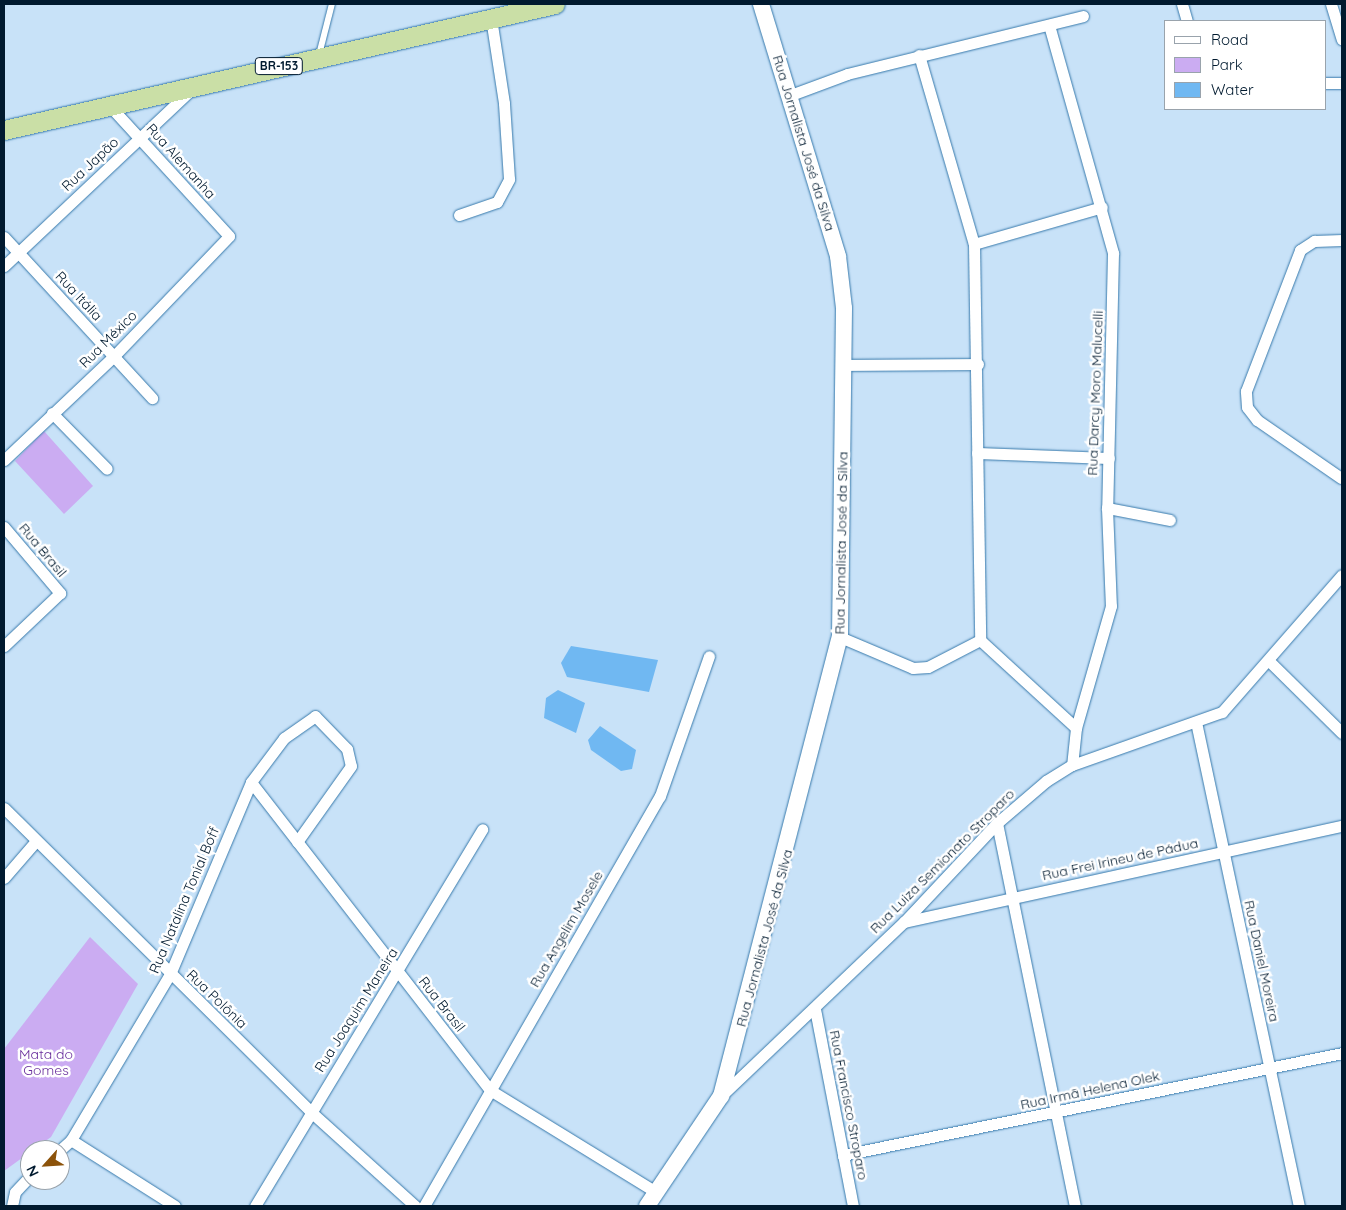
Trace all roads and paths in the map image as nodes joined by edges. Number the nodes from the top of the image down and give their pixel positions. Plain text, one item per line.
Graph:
1 (332, 4) edge
2 (554, 4) edge
3 (761, 4) edge
4 (1182, 4) edge
5 (1331, 4) edge
6 (1083, 16) dead end
7 (491, 18) junction
8 (1187, 20) edge
9 (1049, 25) junction
10 (1342, 39) edge
11 (919, 56) junction
12 (319, 57) junction
13 (1326, 83) edge
14 (1342, 83) edge
15 (197, 84) junction
16 (788, 96) junction
17 (110, 106) junction
18 (4, 130) edge
19 (140, 138) junction
20 (1102, 208) junction
21 (459, 215) dead end
22 (229, 236) joint
23 (4, 237) edge
24 (1342, 240) edge
25 (974, 244) junction
26 (18, 253) junction
27 (4, 266) edge
28 (114, 356) junction
29 (978, 364) junction
30 (843, 365) junction
31 (152, 398) dead end
32 (52, 413) junction
33 (977, 453) junction
34 (1109, 458) junction
35 (4, 460) edge
36 (107, 469) dead end
37 (1342, 478) edge
38 (1107, 508) junction
39 (1170, 520) dead end
40 (4, 527) edge
41 (1342, 575) edge
42 (840, 637) junction
43 (980, 640) junction
44 (4, 646) edge
45 (709, 656) dead end
46 (1270, 662) junction
47 (1196, 722) junction
48 (1076, 728) junction
49 (1342, 733) edge
50 (1072, 765) junction
51 (251, 782) junction
52 (4, 808) edge
53 (997, 823) junction
54 (1342, 826) edge
55 (482, 829) dead end
56 (36, 841) junction
57 (297, 842) junction
58 (1224, 852) junction
59 (4, 878) edge
60 (1012, 898) junction
61 (904, 922) junction
62 (398, 972) junction
63 (170, 974) junction
64 (815, 1009) junction
65 (1342, 1053) edge
66 (1270, 1068) junction
67 (490, 1090) junction
68 (721, 1096) junction
69 (310, 1111) junction
70 (1055, 1112) junction
71 (71, 1140) joint
72 (843, 1156) junction
73 (20, 1187) edge
74 (652, 1199) edge
75 (12, 1206) edge
76 (175, 1206) edge
77 (255, 1206) edge
78 (415, 1206) edge
79 (424, 1206) edge
80 (853, 1206) edge
81 (1075, 1206) edge
82 (1299, 1206) edge

1 - 12 lane
2 - 7 highway, BR-153
3 - 16 main road, Rua Jornalista José da Silva
4 - 8 street
5 - 10 street
6 - 9 street
7 - 12 highway, BR-153
7 - 21 street
9 - 11 street
9 - 20 street, Rua Darcy Moro Malucelli
11 - 16 street
11 - 25 street
12 - 15 highway, BR-153
13 - 14 street
15 - 17 highway, BR-153
15 - 19 street, Rua Japão
16 - 30 main road, Rua Jornalista José da Silva
17 - 18 highway, BR-153
17 - 19 street, Rua Alemanha
19 - 22 street, Rua Alemanha
19 - 26 street, Rua Japão
20 - 25 street
20 - 34 street, Rua Darcy Moro Malucelli
22 - 28 street, Rua México
23 - 26 street, Rua Itália
24 - 37 street
25 - 29 street
26 - 27 street, Rua Japão
26 - 28 street, Rua Itália
28 - 31 street, Rua Itália
28 - 32 street, Rua México
29 - 30 street
29 - 33 street
30 - 42 main road, Rua Jornalista José da Silva
32 - 35 street, Rua México
32 - 36 street
33 - 34 street
33 - 43 street
34 - 38 street, Rua Darcy Moro Malucelli
38 - 39 street
38 - 48 street, Rua Darcy Moro Malucelli
40 - 44 street, Rua Brasil
41 - 46 street, Rua Luiza Semionato Stroparo
42 - 43 street
42 - 68 main road, Rua Jornalista José da Silva
43 - 48 street
45 - 67 street, Rua Angelim Mosele
46 - 47 street, Rua Luiza Semionato Stroparo
46 - 49 street
47 - 50 street, Rua Luiza Semionato Stroparo
47 - 58 street, Rua Daniel Moreira
48 - 50 street, Rua Darcy Moro Malucelli
50 - 53 street, Rua Luiza Semionato Stroparo
51 - 57 street, Rua Brasil
51 - 57 street, Rua Natalina Tonial Boff
51 - 63 street, Rua Natalina Tonial Boff
52 - 56 street, Rua Polônia
53 - 60 street
53 - 61 street, Rua Luiza Semionato Stroparo
54 - 58 street, Rua Frei Irineu de Pádua
55 - 62 street, Rua Joaquim Maneira
56 - 59 street
56 - 63 street, Rua Polônia
57 - 62 street, Rua Brasil
58 - 60 street, Rua Frei Irineu de Pádua
58 - 66 street, Rua Daniel Moreira
60 - 61 street, Rua Frei Irineu de Pádua
60 - 70 street
61 - 64 street, Rua Luiza Semionato Stroparo
62 - 67 street, Rua Brasil
62 - 69 street, Rua Joaquim Maneira
63 - 69 street, Rua Polônia
63 - 71 street, Rua Natalina Tonial Boff
64 - 68 street, Rua Luiza Semionato Stroparo
64 - 72 street, Rua Francisco Stroparo
65 - 66 street, Rua Irmã Helena Olek
66 - 70 street, Rua Irmã Helena Olek
66 - 82 street, Rua Daniel Moreira
67 - 74 street, Rua Brasil
67 - 79 street, Rua Angelim Mosele
68 - 74 main road, Rua Jornalista José da Silva
69 - 77 street, Rua Joaquim Maneira
69 - 78 street, Rua Polônia
70 - 72 street, Rua Irmã Helena Olek
70 - 81 street
71 - 76 street
72 - 80 street, Rua Francisco Stroparo
73 - 75 street

